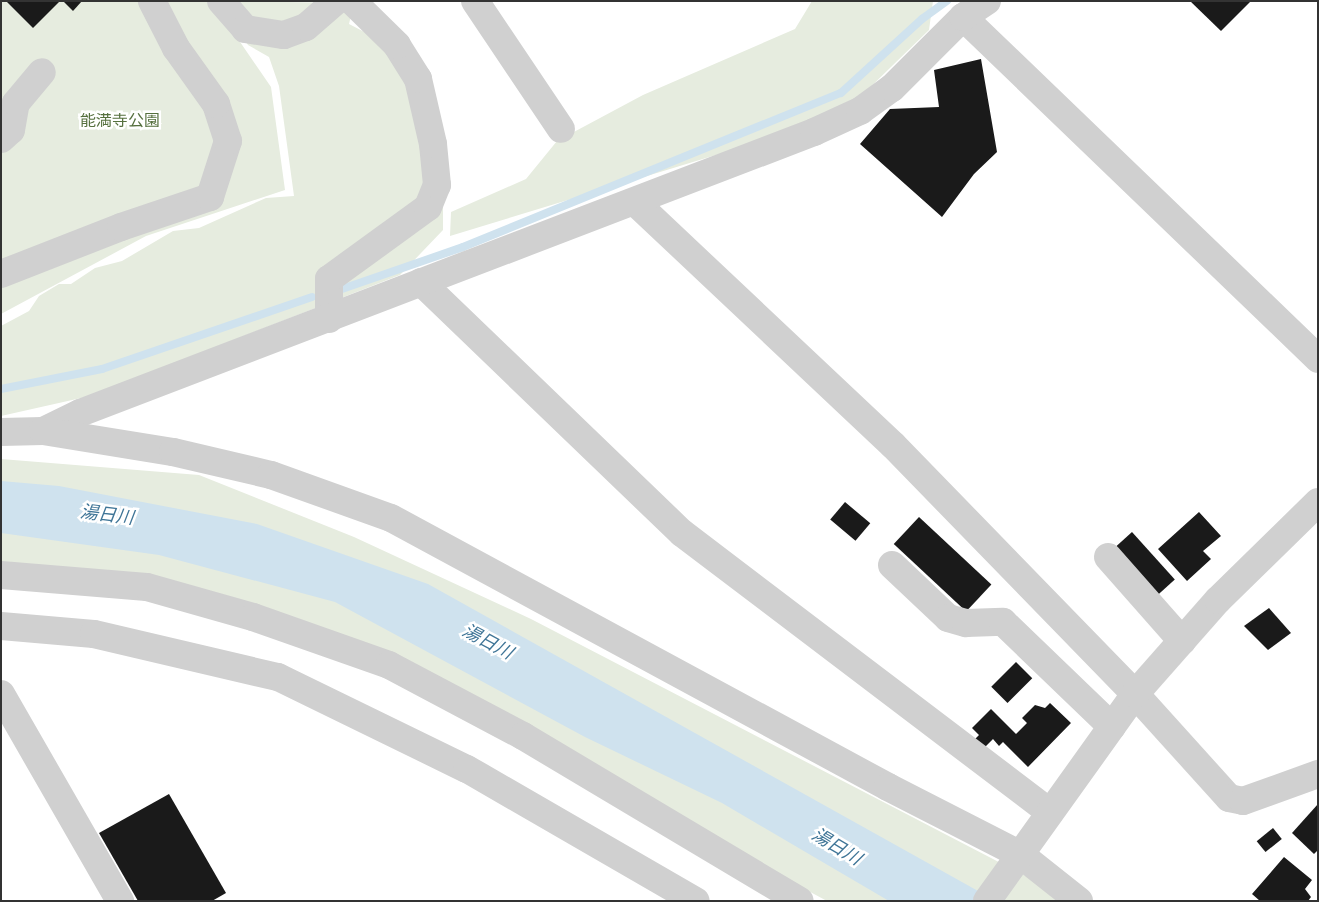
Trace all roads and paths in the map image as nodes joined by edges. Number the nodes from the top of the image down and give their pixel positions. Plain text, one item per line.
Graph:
1 (152, 1) edge
2 (221, 1) edge
3 (336, 1) edge
4 (352, 1) edge
5 (475, 1) edge
6 (987, 1) edge
7 (962, 17) junction
8 (42, 72) dead end
9 (9, 110) edge
10 (561, 129) dead end
11 (1, 140) edge
12 (635, 202) junction
13 (1, 274) edge
14 (421, 282) junction
15 (329, 319) junction
16 (1318, 359) edge
17 (43, 431) junction
18 (1, 432) edge
19 (1318, 502) edge
20 (1108, 557) dead end
21 (892, 565) dead end
22 (1, 576) edge
23 (1, 626) edge
24 (1182, 641) junction
25 (1, 694) edge
26 (1135, 694) junction
27 (1112, 727) junction
28 (1318, 774) edge
29 (1050, 812) junction
30 (1014, 863) junction
31 (120, 901) edge
32 (696, 901) edge
33 (800, 901) edge
34 (987, 901) edge
35 (1079, 901) edge

1 - 13 street
2 - 3 street
4 - 15 street
5 - 10 street
6 - 7 street
7 - 12 street
7 - 16 street
8 - 9 street
9 - 11 street
12 - 14 street
12 - 26 street
14 - 15 street
14 - 29 street
15 - 17 street
17 - 18 street
17 - 30 street
19 - 24 street
20 - 24 street
21 - 27 street
22 - 33 street
23 - 32 street
24 - 26 street
25 - 31 street
26 - 27 street
26 - 28 street
27 - 29 street
29 - 30 street
30 - 34 street
30 - 35 street

